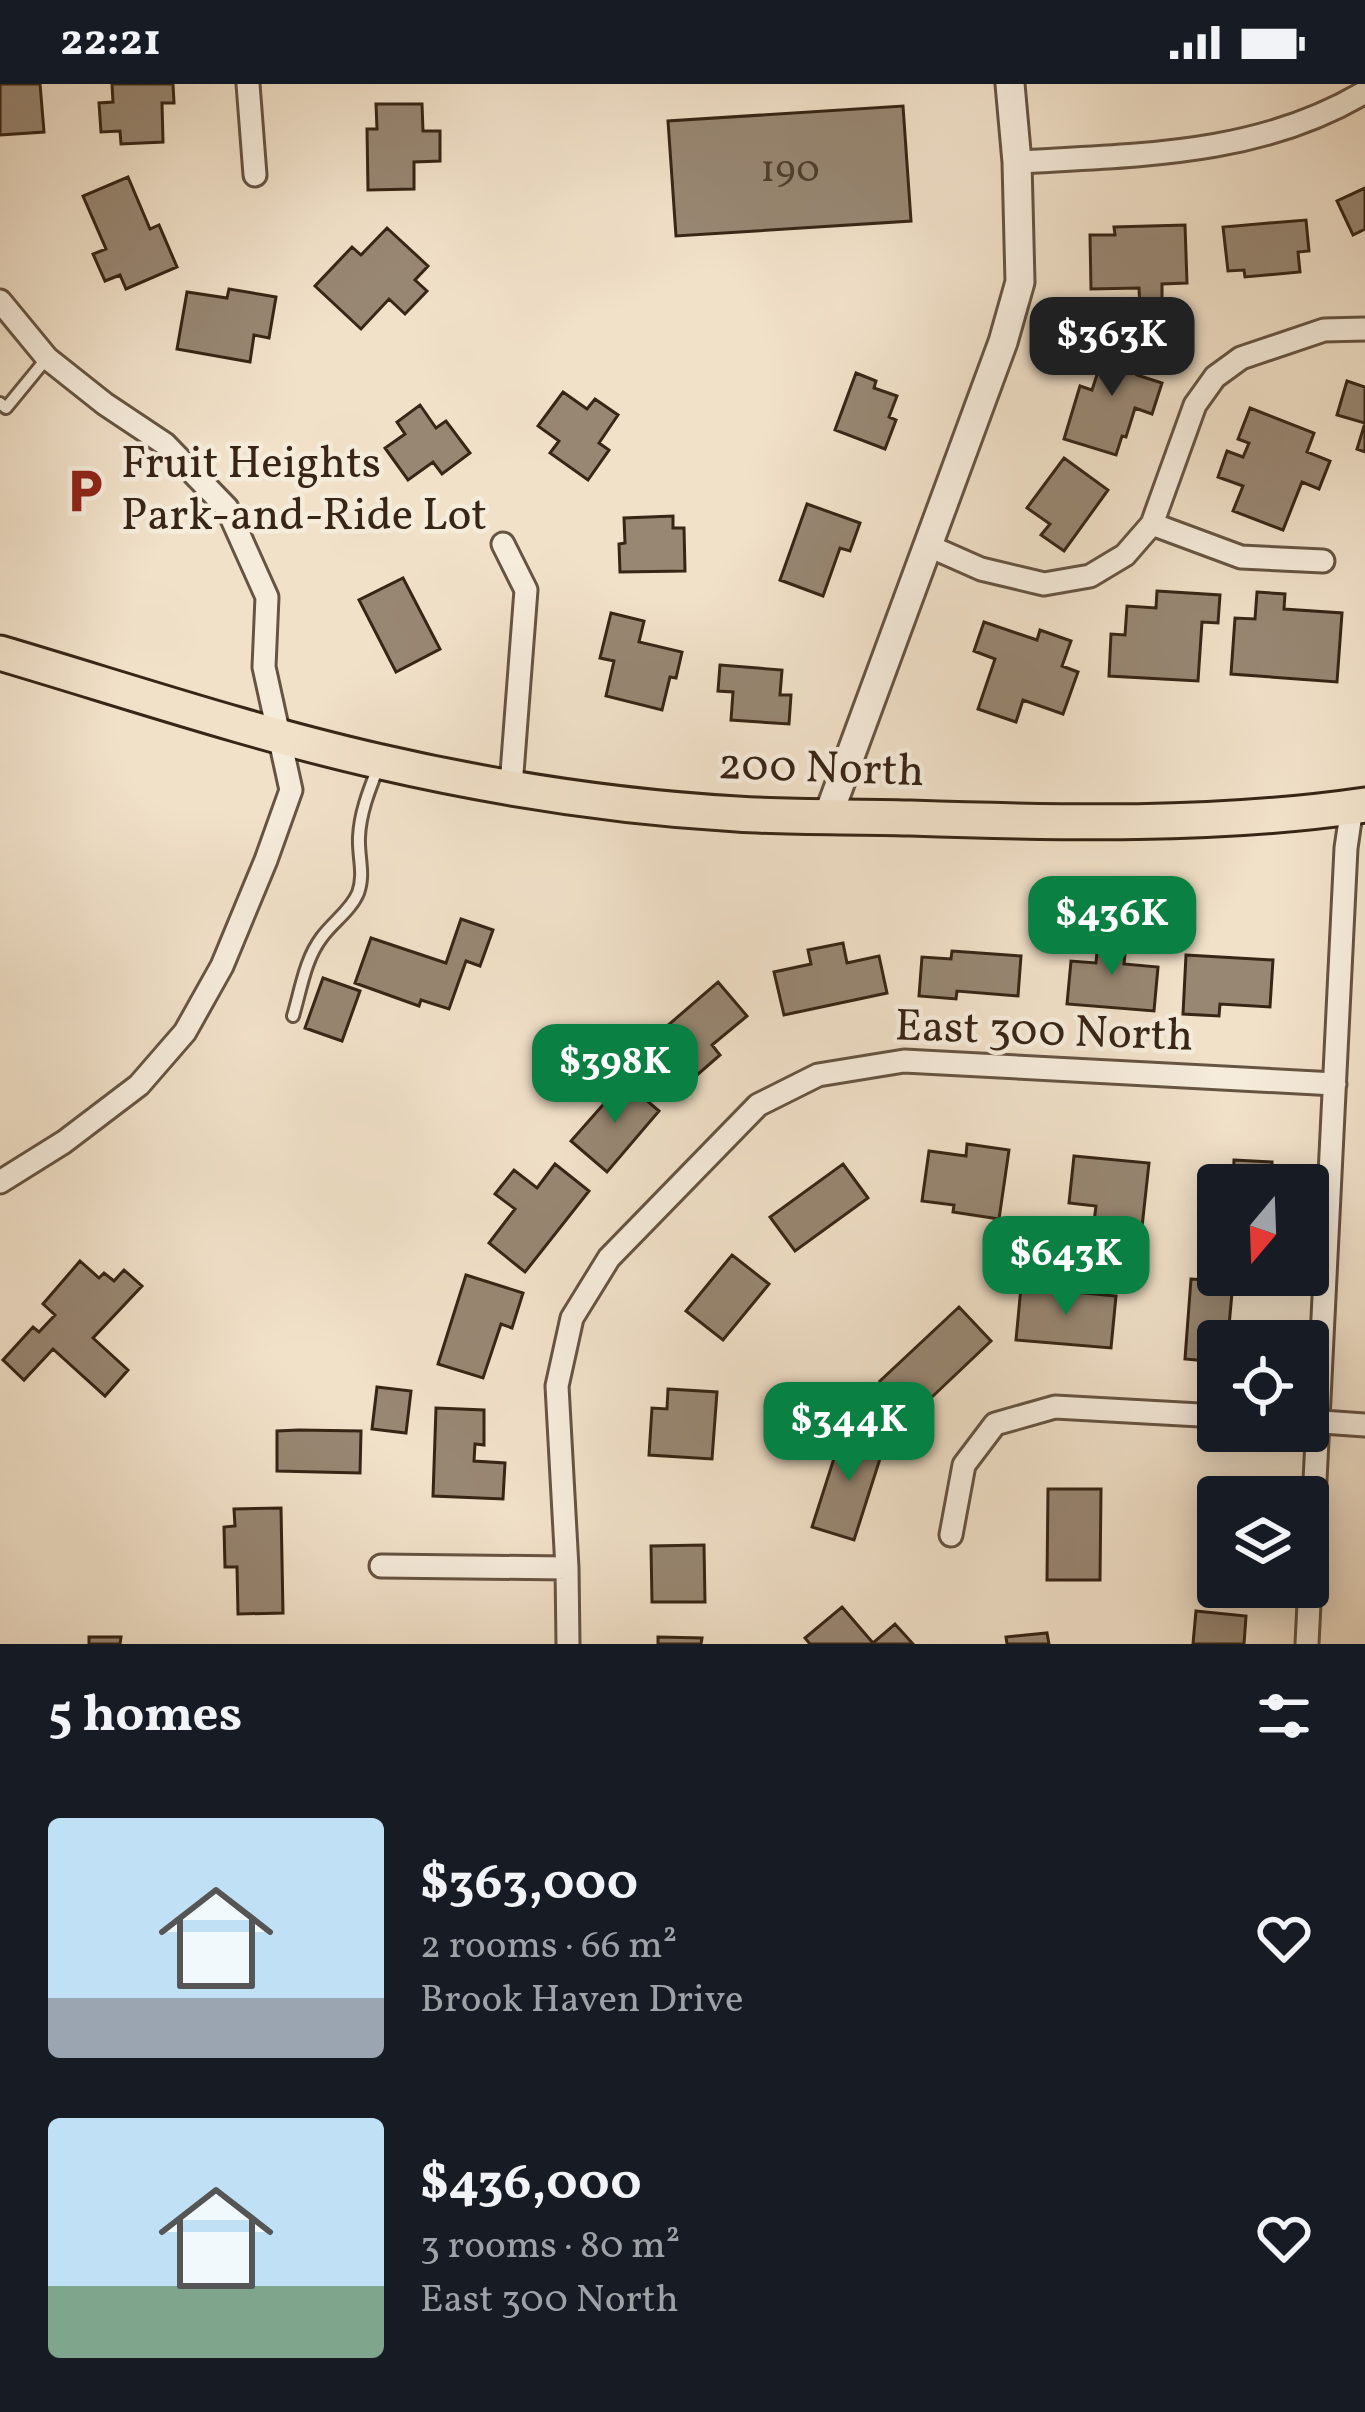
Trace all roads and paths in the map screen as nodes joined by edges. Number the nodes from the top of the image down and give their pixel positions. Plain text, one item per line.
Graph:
1 (248, 84) edge
2 (1010, 84) edge
3 (1365, 92) edge
4 (1017, 162) junction
5 (255, 175) dead end
6 (0, 301) edge
7 (1365, 329) edge
8 (47, 358) junction
9 (0, 403) edge
10 (1152, 524) junction
11 (503, 544) dead end
12 (929, 546) junction
13 (1323, 561) dead end
14 (0, 653) edge
15 (280, 736) junction
16 (380, 762) junction
17 (511, 786) junction
18 (1358, 806) edge
19 (828, 816) junction
20 (293, 1016) dead end
21 (1335, 1084) junction
22 (0, 1181) edge
23 (1320, 1320) edge
24 (1197, 1415) edge
25 (1329, 1423) edge
26 (1365, 1424) edge
27 (1312, 1452) edge
28 (950, 1535) dead end
29 (381, 1566) dead end
30 (567, 1568) junction
31 (568, 1644) edge
32 (1307, 1644) edge

1 - 5 street
2 - 4 street
3 - 4 street
4 - 12 street
6 - 8 street
7 - 10 street
8 - 9 lane
8 - 15 street
10 - 12 street
10 - 13 street
11 - 17 street
12 - 19 street
14 - 15 main road, 200 North
15 - 16 main road, 200 North
15 - 22 street
16 - 17 main road, 200 North
16 - 20 lane
17 - 19 main road, 200 North
18 - 19 main road, 200 North
18 - 21 street
21 - 23 street
21 - 30 street, East 300 North
24 - 28 street
25 - 26 street
27 - 32 street
29 - 30 street
30 - 31 street, East 300 North

